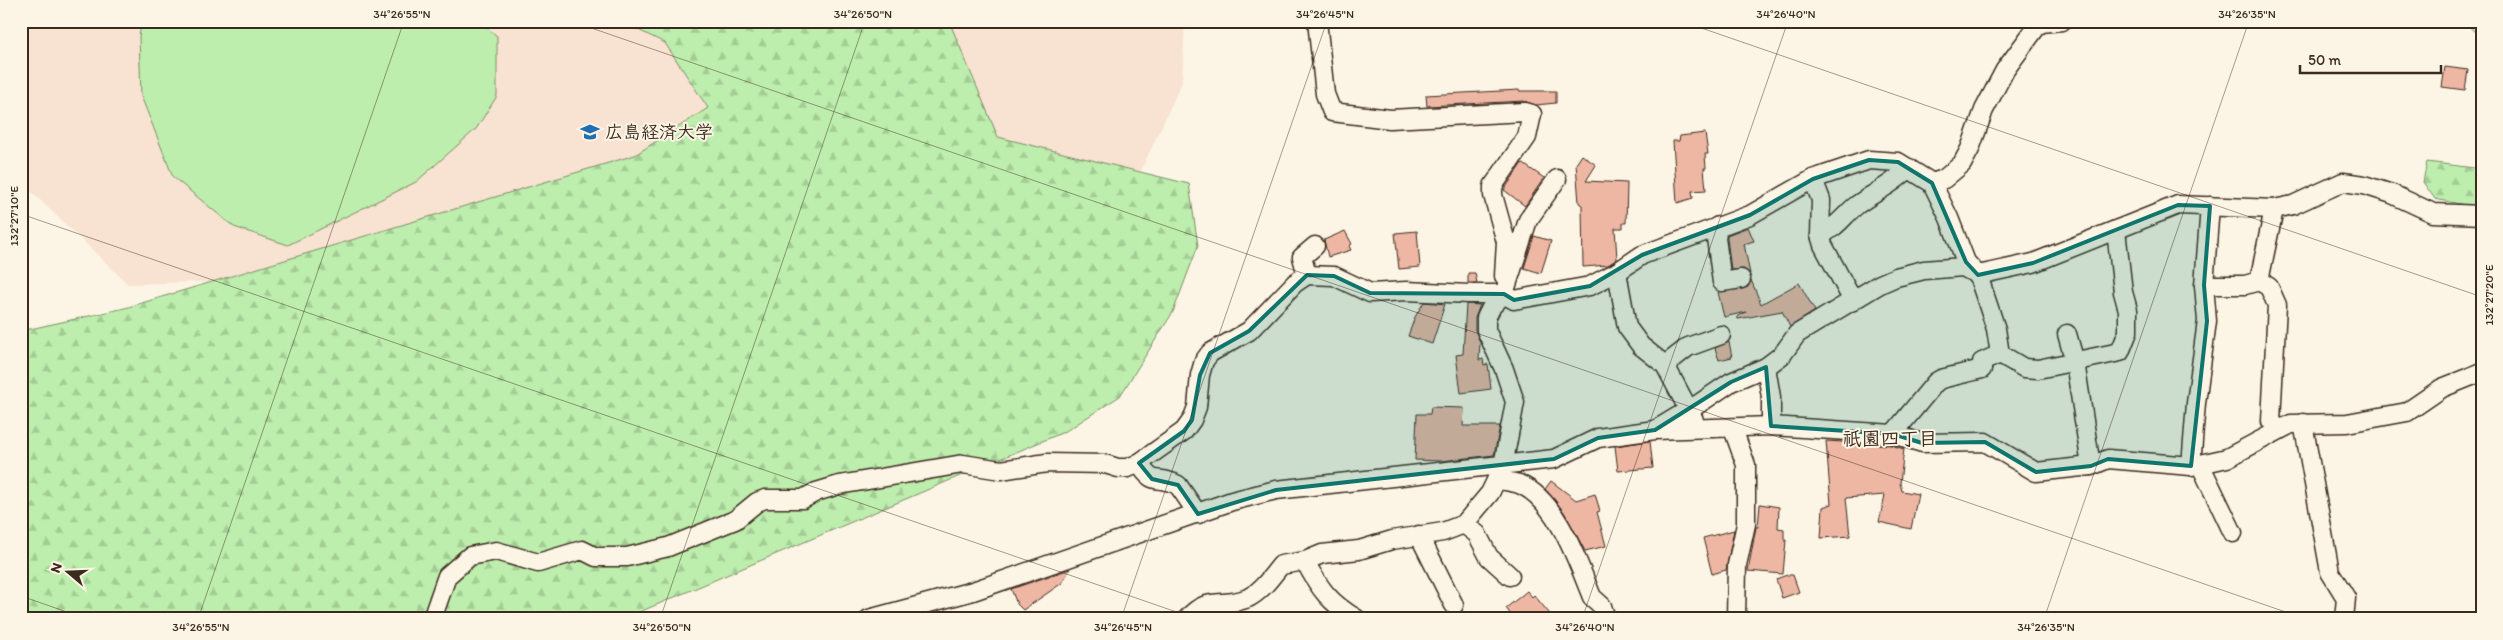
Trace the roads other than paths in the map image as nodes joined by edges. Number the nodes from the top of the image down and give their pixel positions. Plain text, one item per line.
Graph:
1 (1317, 21) edge
2 (2062, 21) edge
3 (2041, 22) edge
4 (1909, 168) junction
5 (1557, 179) dead end
6 (1813, 179) junction
7 (1932, 183) junction
8 (2210, 206) junction
9 (2274, 209) junction
10 (2482, 215) edge
11 (1718, 226) junction
12 (2116, 230) junction
13 (1820, 235) junction
14 (1315, 246) dead end
15 (1617, 272) junction
16 (1307, 275) junction
17 (1978, 275) junction
18 (1741, 279) dead end
19 (2259, 281) junction
20 (2204, 285) junction
21 (1504, 294) junction
22 (1852, 300) junction
23 (2067, 334) dead end
24 (1721, 335) dead end
25 (2000, 354) junction
26 (2075, 362) junction
27 (1665, 366) junction
28 (1766, 367) junction
29 (2482, 372) edge
30 (1689, 410) junction
31 (2303, 423) junction
32 (1771, 426) junction
33 (1699, 428) junction
34 (1733, 429) junction
35 (2280, 429) junction
36 (1655, 430) junction
37 (1894, 434) junction
38 (1139, 463) junction
39 (2195, 465) junction
40 (2091, 466) junction
41 (1500, 472) junction
42 (1198, 514) junction
43 (1464, 524) junction
44 (2233, 533) dead end
45 (1419, 535) junction
46 (1305, 562) junction
47 (1510, 576) dead end
48 (1454, 605) dead end
49 (432, 619) edge
50 (869, 619) edge
51 (1187, 619) edge
52 (1357, 619) edge
53 (1606, 619) edge
54 (1736, 619) edge
55 (2344, 619) edge

1 - 21 street
2 - 3 street
3 - 7 street
4 - 6 street
4 - 7 street
4 - 13 street
5 - 21 street
6 - 11 street
6 - 13 street
7 - 17 street
8 - 9 street
8 - 12 street
8 - 20 street
9 - 10 street
9 - 19 street
11 - 15 street
11 - 18 street
12 - 17 street
12 - 26 street
13 - 22 street
14 - 16 street
15 - 21 street
15 - 27 street
16 - 21 street
16 - 38 street
17 - 22 street
17 - 25 street
19 - 20 street
19 - 35 street
20 - 39 street
21 - 41 street
22 - 28 street
23 - 26 street
24 - 27 street
25 - 26 street
25 - 37 street
26 - 40 street
27 - 30 street
28 - 30 street
28 - 32 street
29 - 31 street
30 - 33 street
30 - 36 street
31 - 35 street
31 - 55 street
32 - 34 street
32 - 37 street
33 - 34 street
33 - 36 street
34 - 54 street
35 - 39 street
36 - 41 street
37 - 40 street
38 - 42 street
38 - 49 street
39 - 40 street
39 - 44 street
41 - 42 street
41 - 43 street
41 - 53 street
42 - 50 street
43 - 45 street
43 - 47 street
45 - 46 street
45 - 48 street
46 - 51 street
46 - 52 street

